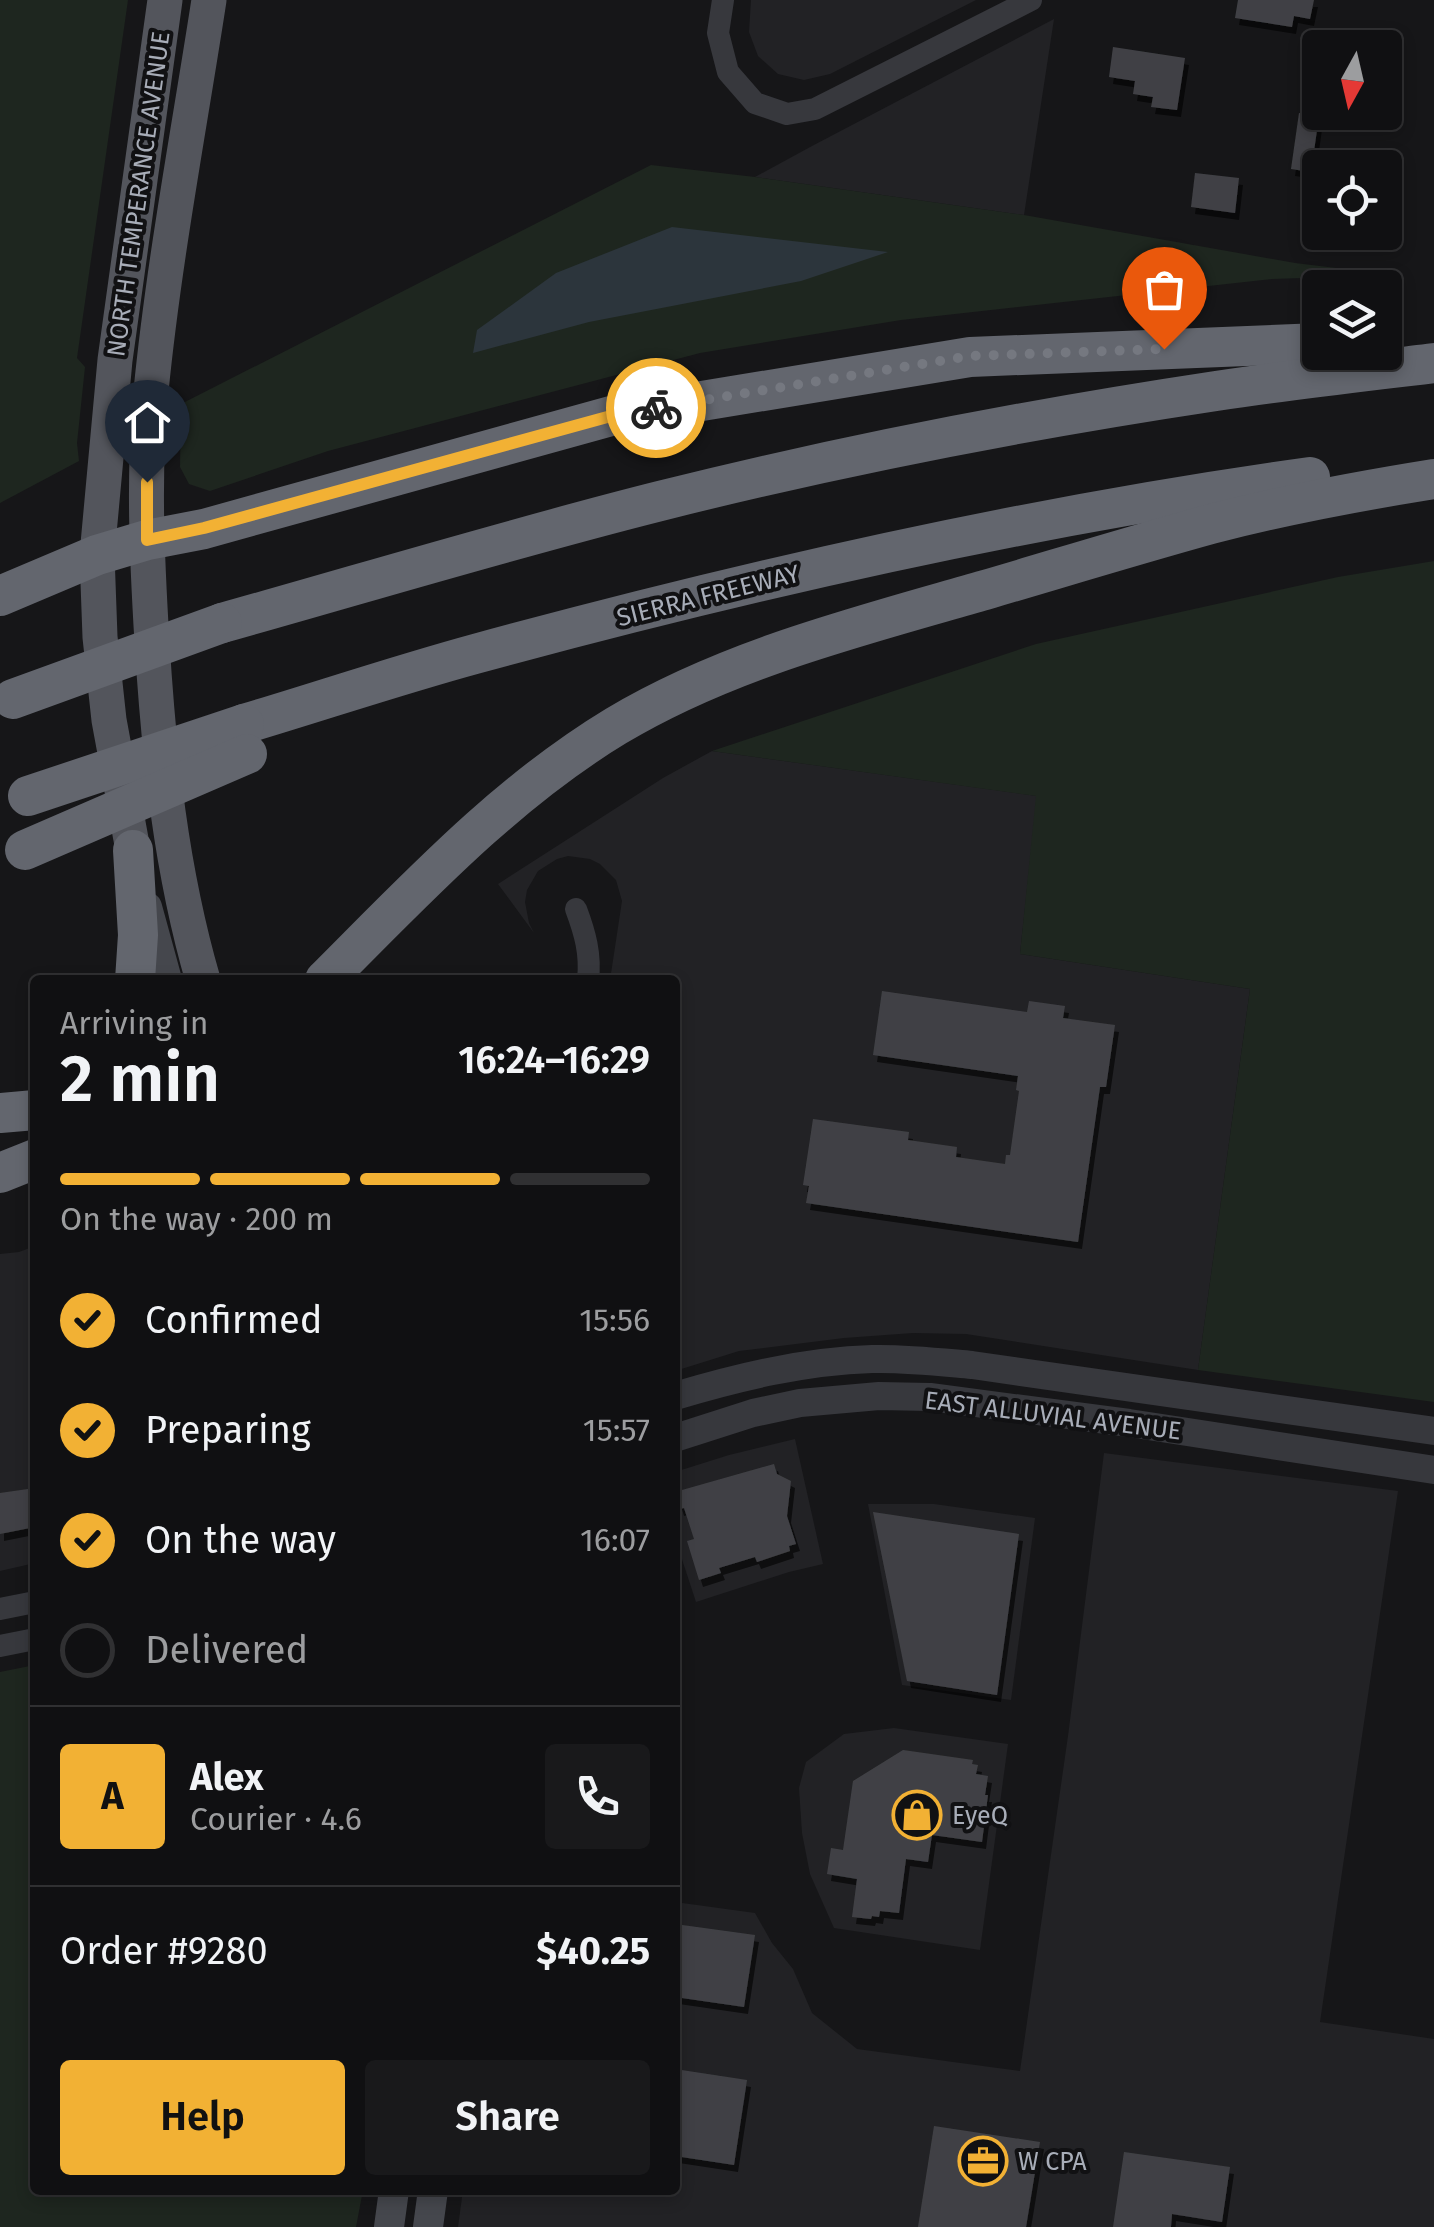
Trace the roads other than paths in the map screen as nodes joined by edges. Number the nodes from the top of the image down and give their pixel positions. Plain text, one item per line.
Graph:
1 (165, 0) edge
2 (209, 0) edge
3 (723, 0) edge
4 (1031, 0) edge
5 (1434, 339) edge
6 (1402, 340) edge
7 (1302, 343) edge
8 (1434, 362) edge
9 (1434, 460) edge
10 (1434, 479) edge
11 (147, 540) junction
12 (96, 554) junction
13 (0, 596) edge
14 (6, 701) edge
15 (245, 739) junction
16 (14, 801) edge
17 (133, 850) junction
18 (12, 855) edge
19 (576, 909) dead end
20 (135, 975) edge
21 (166, 975) edge
22 (202, 975) edge
23 (329, 975) edge
24 (589, 975) edge
25 (30, 1110) edge
26 (0, 1112) edge
27 (30, 1162) edge
28 (0, 1173) edge
29 (680, 1395) edge
30 (1434, 1430) edge
31 (680, 1436) edge
32 (1434, 1470) edge
33 (30, 1603) edge
34 (0, 1610) edge
35 (30, 1639) edge
36 (0, 1646) edge
37 (393, 2195) edge
38 (415, 2195) edge
39 (432, 2195) edge
40 (428, 2225) edge
41 (389, 2227) edge

1 - 12 main road, NORTH TEMPERANCE AVENUE
2 - 11 main road, NORTH TEMPERANCE AVENUE
3 - 4 street
5 - 6 highway
7 - 11 highway
8 - 14 highway, bridge
9 - 15 highway, SIERRA FREEWAY
10 - 23 highway
11 - 12 highway
11 - 22 main road, NORTH TEMPERANCE AVENUE
12 - 13 highway
12 - 17 main road, NORTH TEMPERANCE AVENUE
15 - 16 highway, bridge
15 - 18 highway, bridge
17 - 20 highway
17 - 21 main road, NORTH TEMPERANCE AVENUE
19 - 24 street
25 - 26 highway
27 - 28 highway
29 - 30 street, EAST ALLUVIAL AVENUE
31 - 32 street, EAST ALLUVIAL AVENUE
33 - 34 street
35 - 36 street
37 - 41 main road
38 - 40 main road
39 - 40 main road

